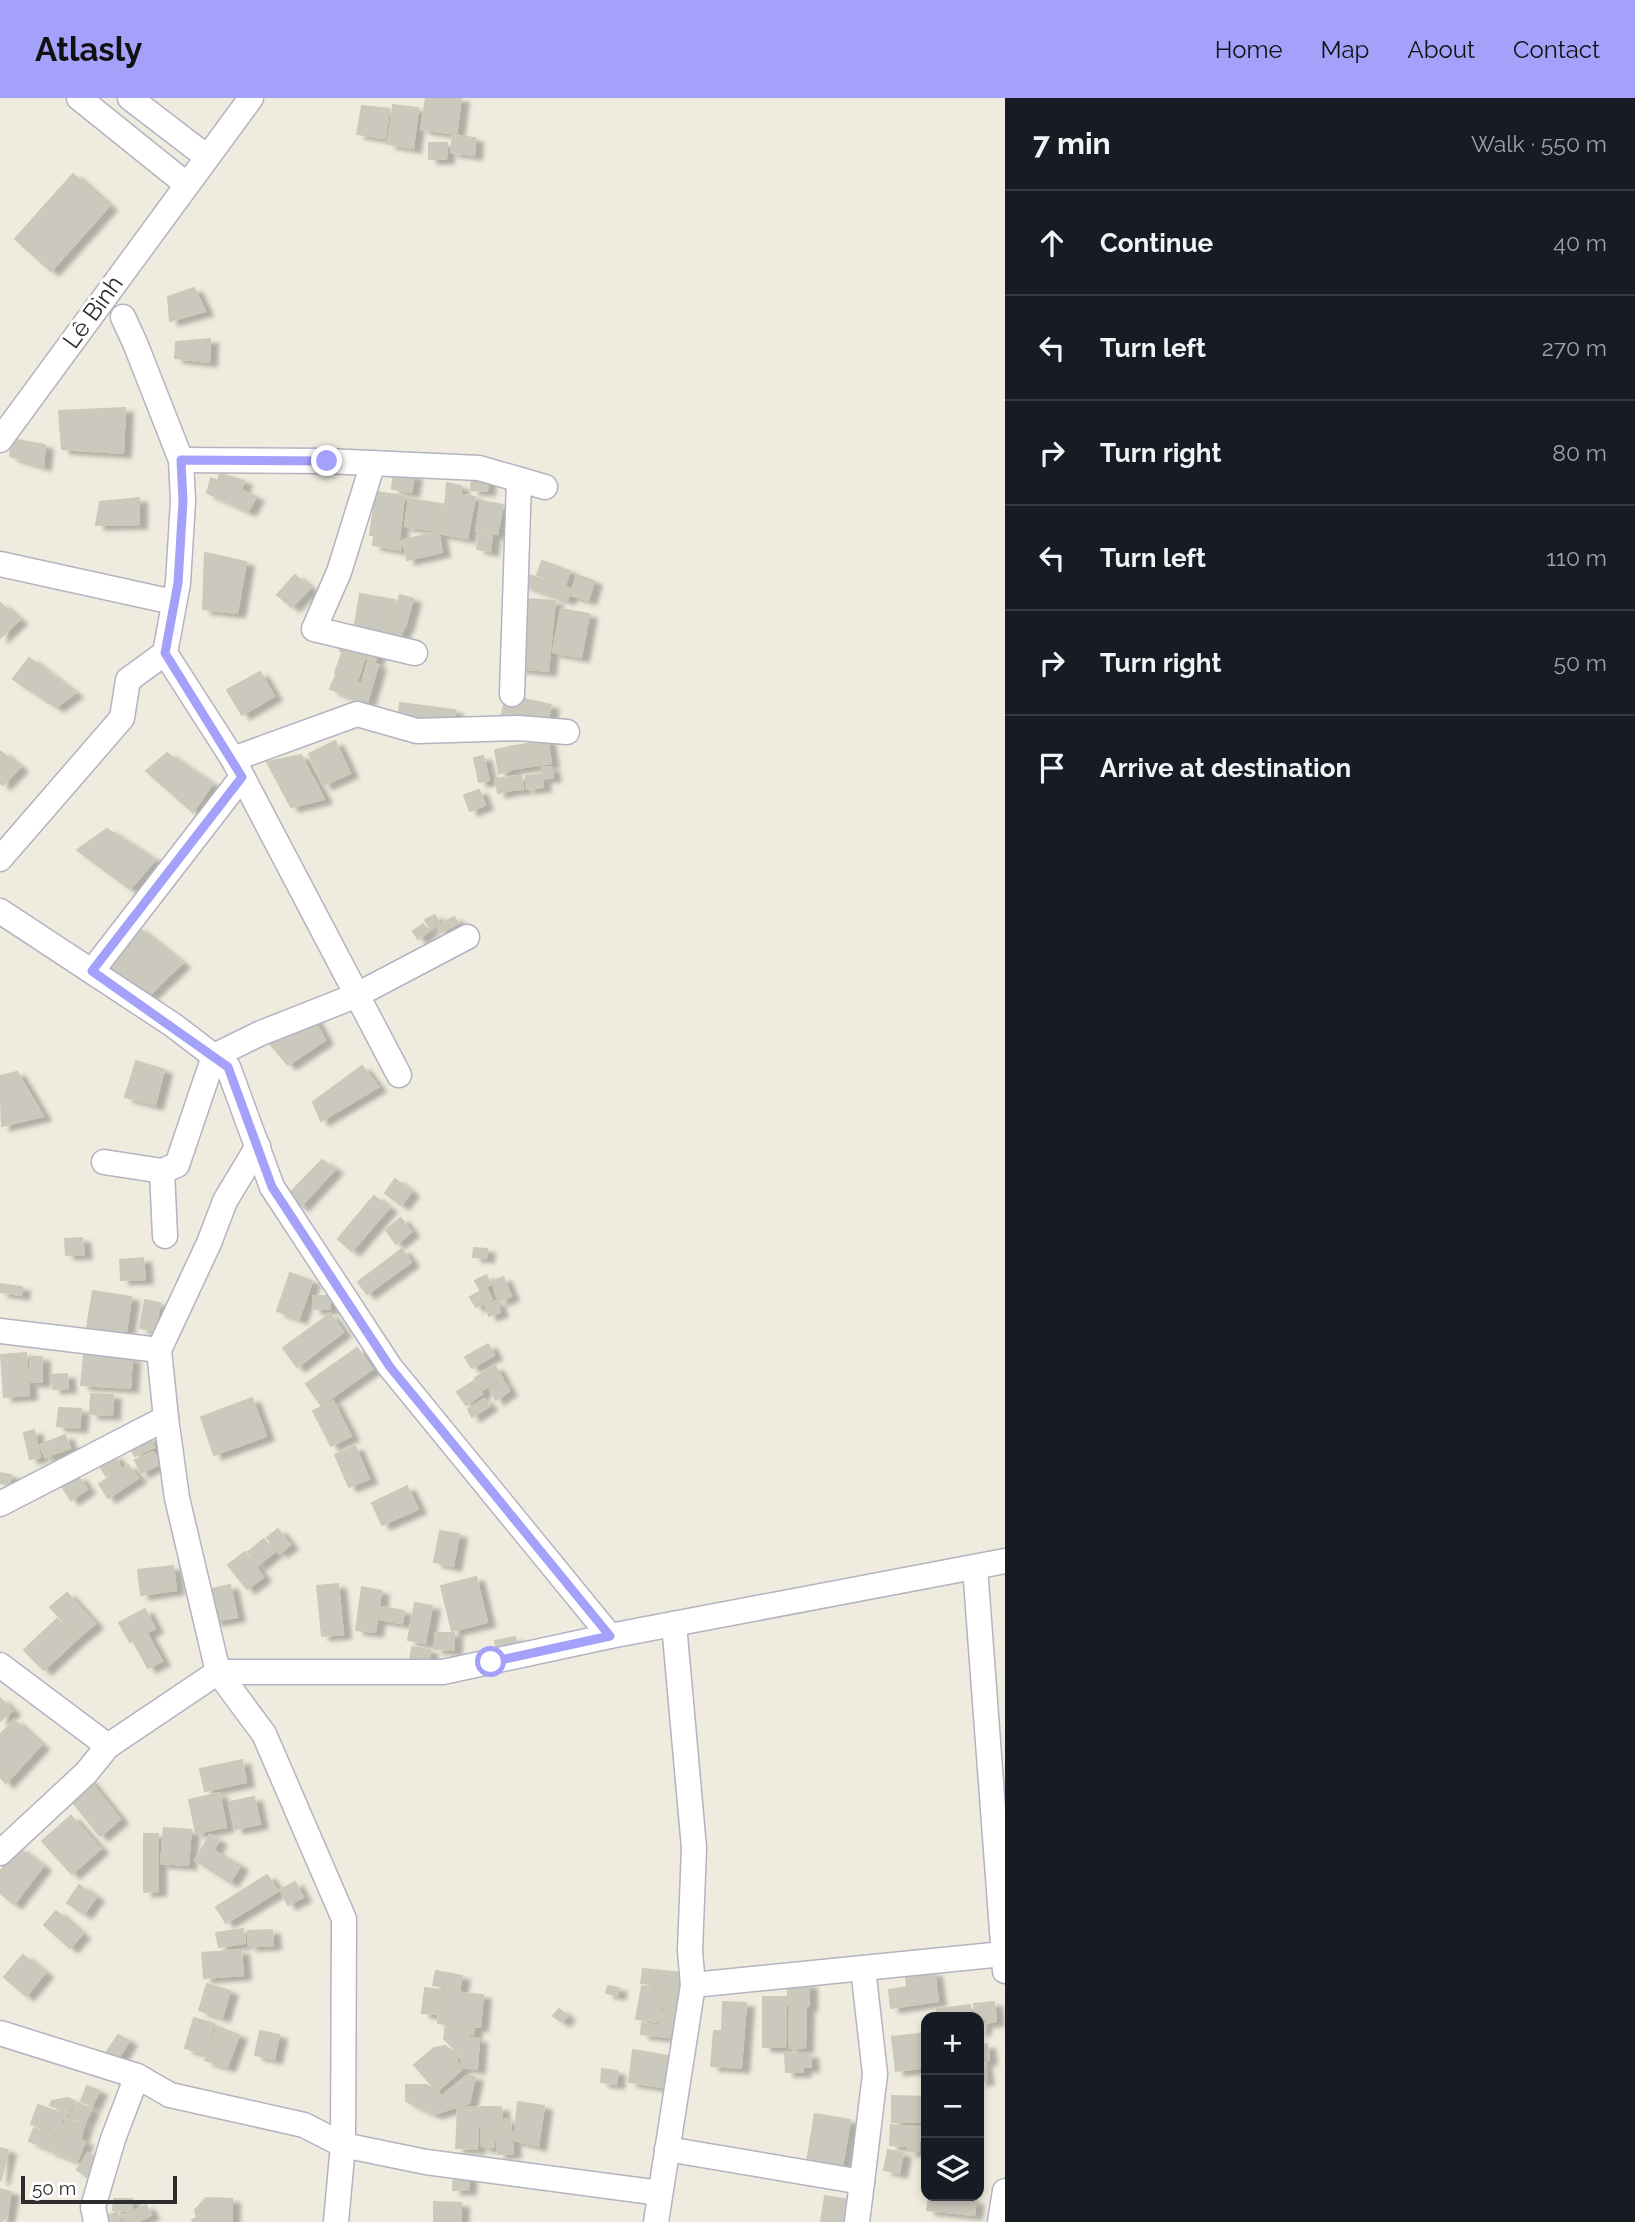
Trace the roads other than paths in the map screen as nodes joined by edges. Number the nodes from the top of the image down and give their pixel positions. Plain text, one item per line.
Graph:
1 (79, 98) edge
2 (130, 98) edge
3 (251, 98) edge
4 (207, 157) junction
5 (187, 184) junction
6 (123, 317) dead end
7 (0, 440) edge
8 (181, 460) junction
9 (373, 463) junction
10 (519, 480) junction
11 (545, 487) dead end
12 (0, 564) edge
13 (173, 602) junction
14 (165, 653) junction
15 (415, 653) dead end
16 (512, 694) dead end
17 (567, 732) dead end
18 (237, 768) junction
19 (0, 859) edge
20 (0, 911) edge
21 (467, 937) dead end
22 (92, 971) junction
23 (355, 996) junction
24 (214, 1056) junction
25 (399, 1075) dead end
26 (258, 1146) junction
27 (104, 1162) dead end
28 (162, 1171) junction
29 (165, 1236) dead end
30 (0, 1331) edge
31 (159, 1350) junction
32 (166, 1418) junction
33 (0, 1504) edge
34 (1005, 1561) edge
35 (975, 1567) junction
36 (674, 1624) junction
37 (610, 1636) junction
38 (0, 1665) edge
39 (218, 1672) junction
40 (108, 1746) junction
41 (0, 1853) edge
42 (1004, 1963) edge
43 (863, 1968) junction
44 (693, 1985) junction
45 (0, 2033) edge
46 (137, 2076) junction
47 (343, 2145) junction
48 (667, 2150) junction
49 (862, 2182) junction
50 (1005, 2192) edge
51 (660, 2193) junction
52 (96, 2222) edge
53 (336, 2222) edge
54 (656, 2222) edge
55 (857, 2222) edge
56 (1000, 2222) edge

1 - 5 street
2 - 4 street
3 - 4 street, Lê Bình
4 - 5 street, Lê Bình
5 - 7 street, Lê Bình
6 - 8 street
8 - 9 street
8 - 13 street
9 - 10 street
9 - 15 street
10 - 11 street
10 - 16 street
12 - 13 street
13 - 14 street
14 - 18 street
14 - 19 street
17 - 18 street
18 - 22 street
18 - 23 street
20 - 22 street
21 - 23 street
22 - 24 street
23 - 24 street
23 - 25 street
24 - 26 street
24 - 28 street
26 - 31 street
26 - 37 street
27 - 28 street
28 - 29 street
30 - 31 street
31 - 32 street
32 - 33 street
32 - 39 street
34 - 35 street
35 - 36 street
35 - 42 street
36 - 37 street
36 - 44 street
37 - 39 street
38 - 40 street
39 - 40 street
39 - 47 street
40 - 41 street
42 - 43 street
43 - 44 street
43 - 49 street
44 - 48 street
45 - 46 street
46 - 47 street
46 - 52 street
47 - 51 street
47 - 53 street
48 - 49 street
48 - 51 street
49 - 55 street
50 - 56 street
51 - 54 street

